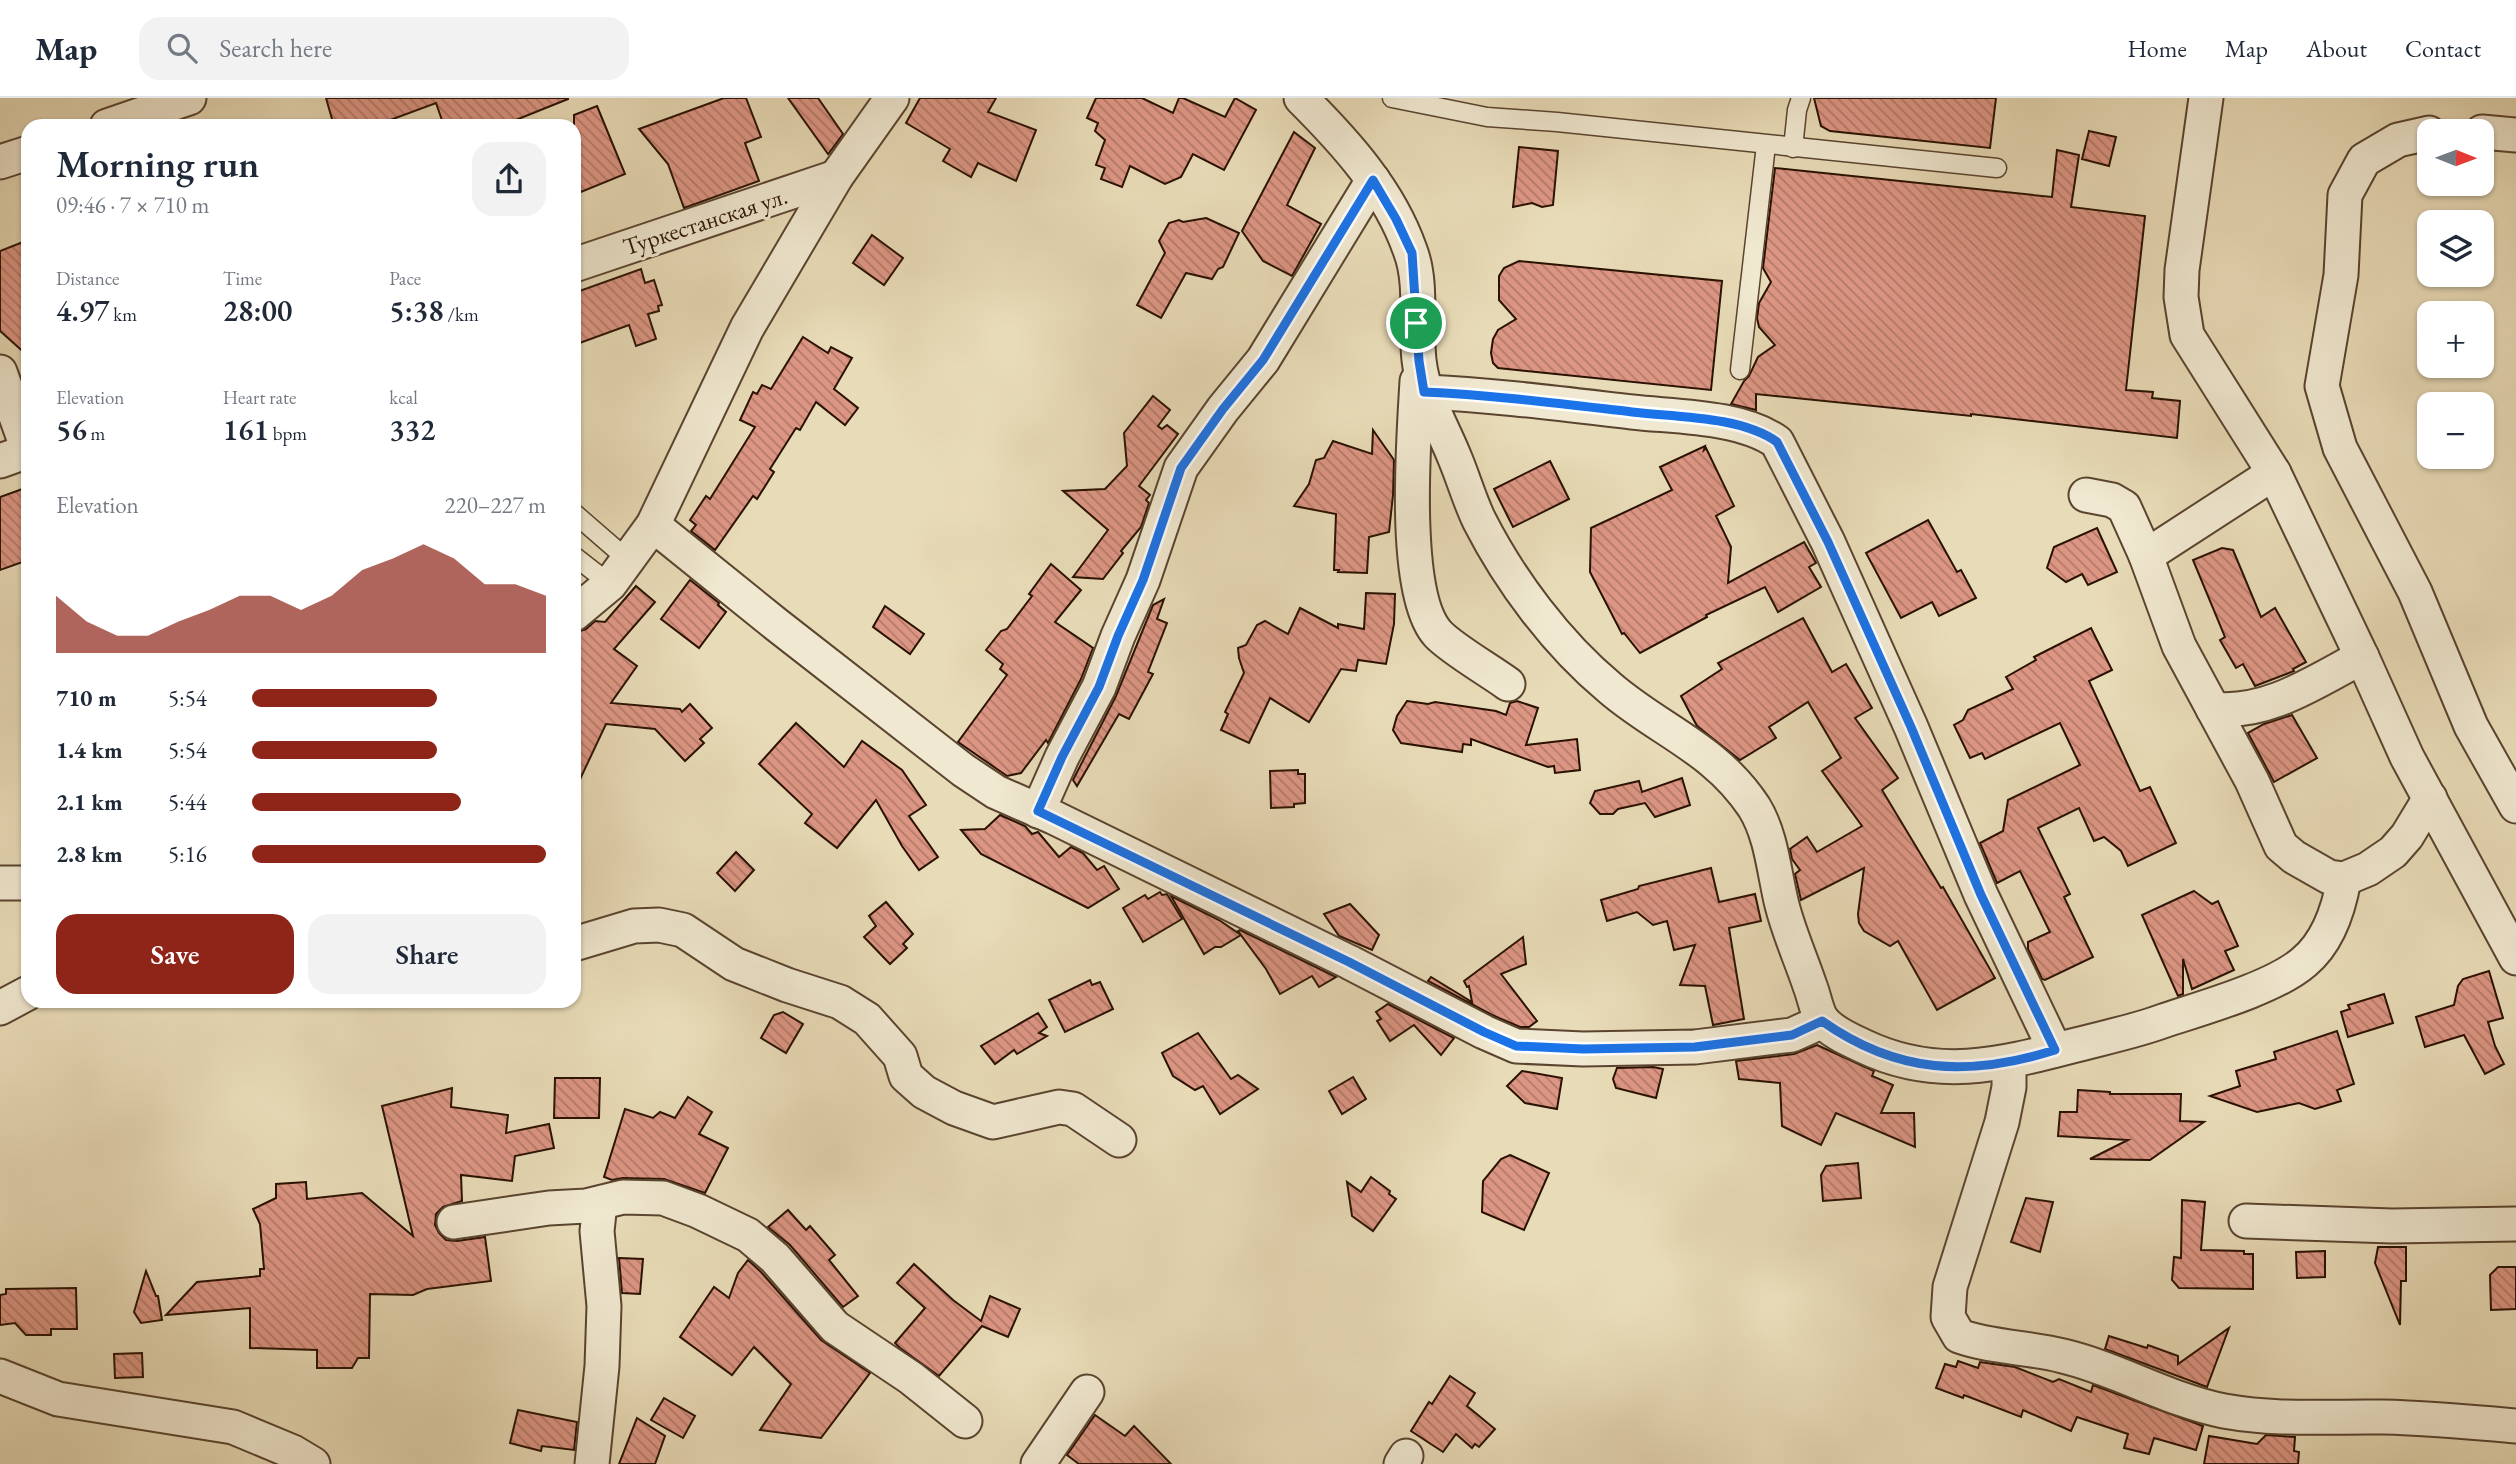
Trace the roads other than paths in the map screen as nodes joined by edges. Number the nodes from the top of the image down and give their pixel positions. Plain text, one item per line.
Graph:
1 (189, 98) edge
2 (891, 98) edge
3 (1301, 98) edge
4 (1392, 98) edge
5 (1801, 98) edge
6 (2206, 98) edge
7 (128, 119) edge
8 (2494, 133) edge
9 (2516, 135) edge
10 (2417, 136) edge
11 (1766, 145) junction
12 (1793, 148) junction
13 (21, 155) edge
14 (0, 162) edge
15 (1997, 168) dead end
16 (836, 177) junction
17 (1373, 180) junction
18 (581, 263) edge
19 (1740, 370) dead end
20 (0, 372) edge
21 (1421, 376) junction
22 (21, 431) edge
23 (21, 454) edge
24 (0, 461) edge
25 (2274, 473) junction
26 (2086, 495) dead end
27 (581, 522) edge
28 (653, 525) junction
29 (2146, 556) junction
30 (581, 558) edge
31 (619, 571) junction
32 (581, 607) edge
33 (2362, 657) junction
34 (1508, 684) dead end
35 (2213, 709) junction
36 (2430, 798) junction
37 (2516, 806) edge
38 (1038, 811) junction
39 (2344, 879) junction
40 (0, 883) edge
41 (21, 883) edge
42 (581, 942) edge
43 (2516, 958) edge
44 (21, 997) edge
45 (0, 1008) edge
46 (1822, 1021) junction
47 (2055, 1050) junction
48 (2009, 1062) junction
49 (1119, 1140) dead end
50 (600, 1203) junction
51 (2246, 1221) dead end
52 (454, 1222) dead end
53 (2516, 1224) edge
54 (0, 1376) edge
55 (1087, 1392) dead end
56 (965, 1421) dead end
57 (2516, 1426) edge
58 (313, 1464) edge
59 (592, 1464) edge
60 (1038, 1464) edge

1 - 7 street
2 - 16 street
3 - 17 street
4 - 11 lane
5 - 12 lane
6 - 25 street
8 - 9 street
10 - 37 street
11 - 12 lane
11 - 19 lane
12 - 15 lane
13 - 14 street
16 - 18 street, Туркестанская ул.
16 - 28 street
17 - 21 street
17 - 38 street
20 - 22 street
21 - 34 street
21 - 46 street
21 - 47 street
23 - 24 street
25 - 29 street
25 - 33 street
26 - 29 street
27 - 31 lane
28 - 31 street
28 - 38 street
29 - 35 street
30 - 31 lane
31 - 32 street
33 - 35 street
33 - 36 street
35 - 39 street
36 - 39 street
36 - 43 street
38 - 46 street
39 - 47 street
40 - 41 street
42 - 49 street
44 - 45 street
46 - 48 street
47 - 48 street
48 - 57 street
50 - 52 street
50 - 56 street
50 - 59 street
51 - 53 street
54 - 58 street
55 - 60 street

